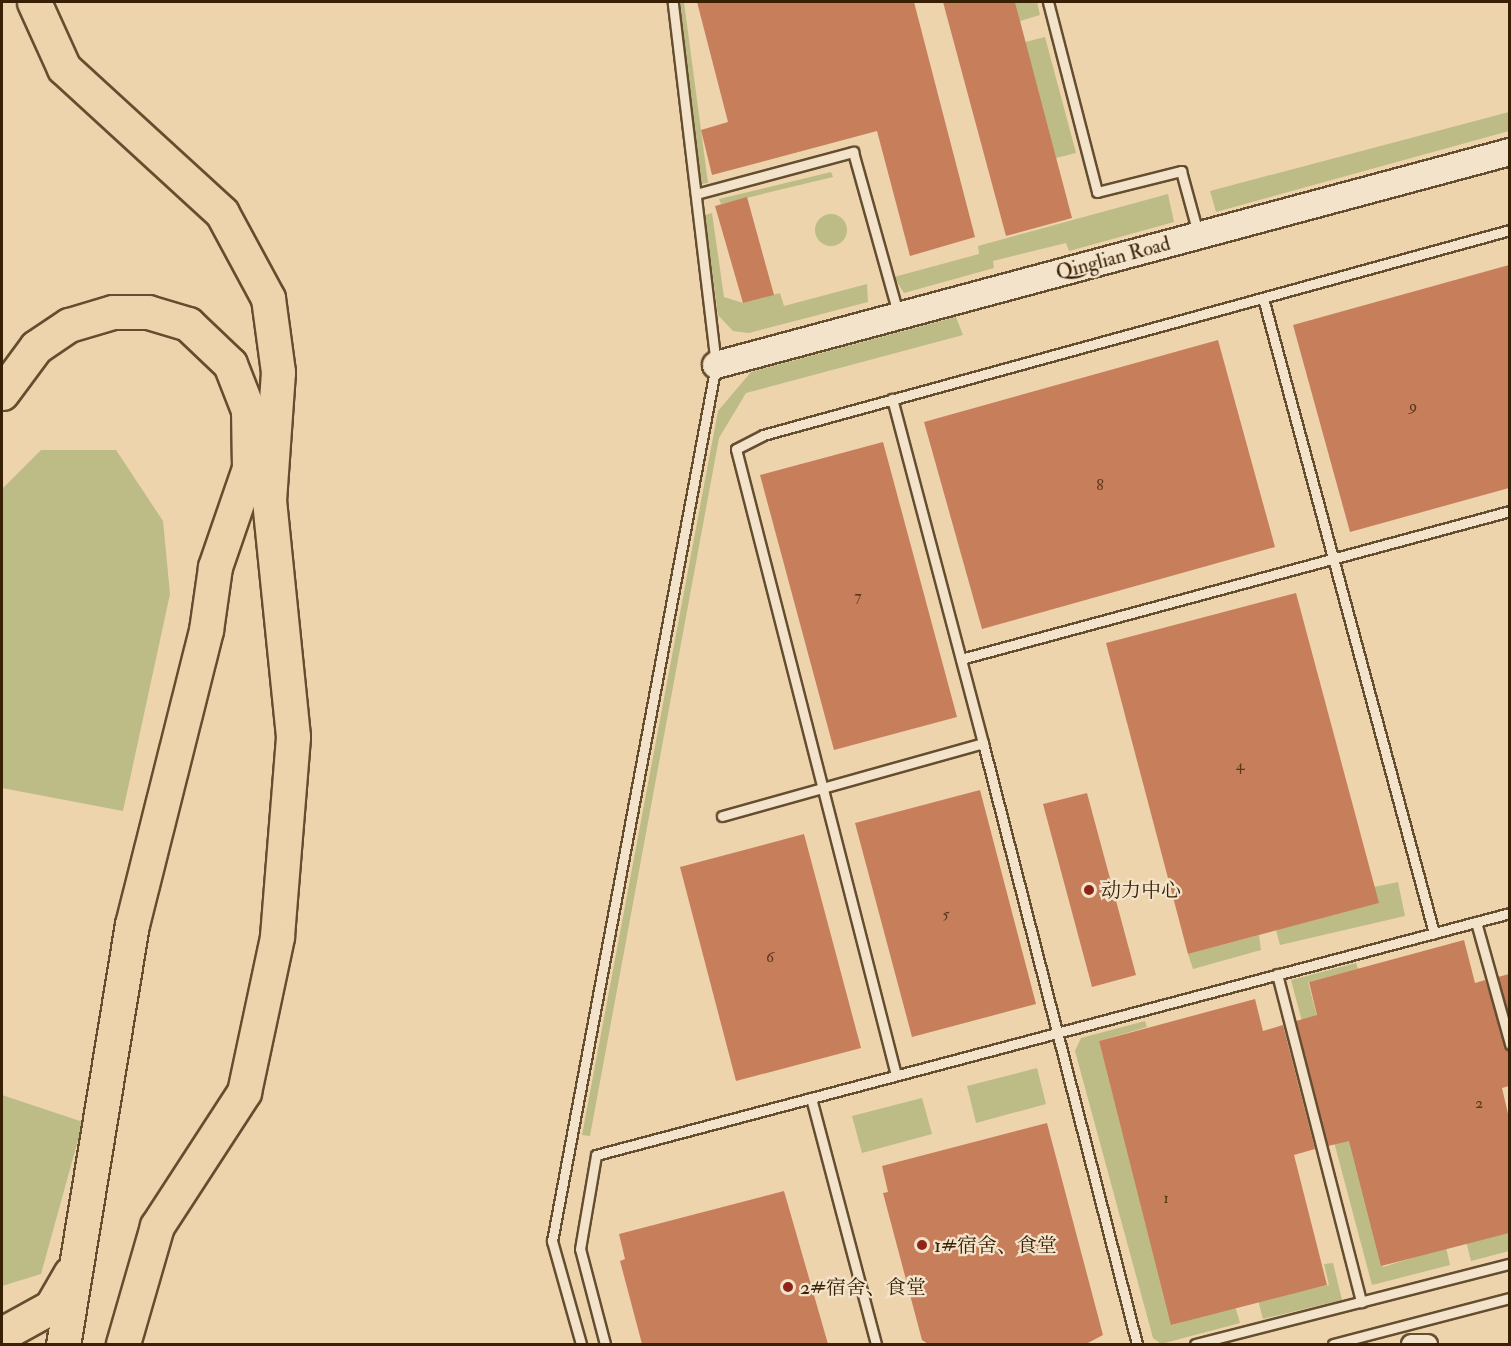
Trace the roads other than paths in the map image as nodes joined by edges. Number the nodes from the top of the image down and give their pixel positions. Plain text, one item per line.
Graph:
1 (34, 2) edge
2 (673, 2) edge
3 (1048, 2) edge
4 (1509, 152) edge
5 (696, 194) junction
6 (1509, 230) edge
7 (1198, 236) junction
8 (1263, 298) junction
9 (899, 315) junction
10 (716, 364) junction
11 (2, 393) edge
12 (892, 399) junction
13 (1509, 511) edge
14 (1333, 558) junction
15 (961, 660) junction
16 (982, 742) junction
17 (823, 788) junction
18 (722, 816) dead end
19 (1509, 913) edge
20 (1476, 922) junction
21 (1434, 933) junction
22 (1277, 974) junction
23 (1058, 1031) junction
24 (1509, 1044) edge
25 (896, 1075) junction
26 (811, 1098) junction
27 (78, 1262) junction
28 (1509, 1264) edge
29 (1509, 1298) edge
30 (1361, 1302) junction
31 (2, 1334) edge
32 (63, 1344) edge
33 (123, 1344) edge
34 (581, 1344) edge
35 (604, 1344) edge
36 (876, 1344) edge
37 (1137, 1344) edge
38 (1195, 1344) edge
39 (1333, 1344) edge
40 (1411, 1344) edge
41 (1428, 1344) edge

1 - 33 highway
2 - 5 lane
3 - 7 lane
4 - 7 street, Qinglian Road
5 - 9 lane
5 - 10 lane
6 - 8 lane
7 - 9 street, Qinglian Road
8 - 12 lane
8 - 14 lane
9 - 10 street, Qinglian Road
10 - 34 lane
11 - 27 highway
12 - 15 lane
12 - 17 lane
13 - 14 lane
14 - 15 lane
14 - 21 lane
15 - 16 lane
16 - 17 lane
16 - 23 lane
17 - 18 lane
17 - 25 lane
19 - 20 lane
20 - 21 lane
20 - 24 lane
21 - 22 lane
22 - 23 lane
22 - 30 lane
23 - 25 lane
23 - 37 lane
25 - 26 lane
26 - 35 lane
26 - 36 lane
27 - 31 highway
27 - 32 highway
28 - 30 lane
29 - 39 lane
30 - 38 lane
40 - 41 street

